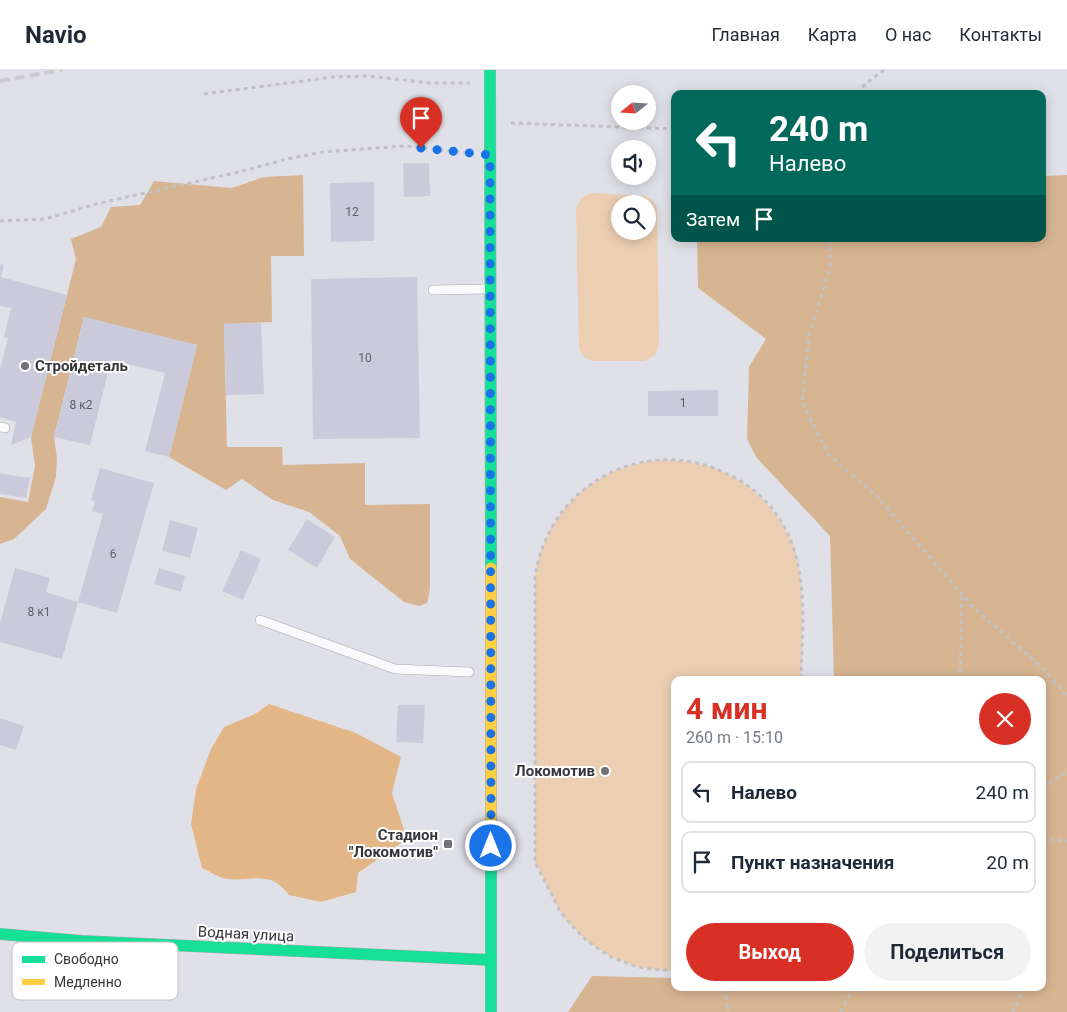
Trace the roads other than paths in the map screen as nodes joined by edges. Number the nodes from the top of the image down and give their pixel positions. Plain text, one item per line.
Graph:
1 (490, 70) edge
2 (491, 289) junction
3 (433, 290) dead end
4 (260, 620) dead end
5 (470, 672) dead end
6 (0, 934) edge
7 (104, 942) edge
8 (178, 945) edge
9 (491, 960) junction
10 (491, 1012) edge

1 - 2 street
2 - 3 lane
2 - 9 street
4 - 5 lane
6 - 7 street, Водная улица
8 - 9 street, Водная улица
9 - 10 street

